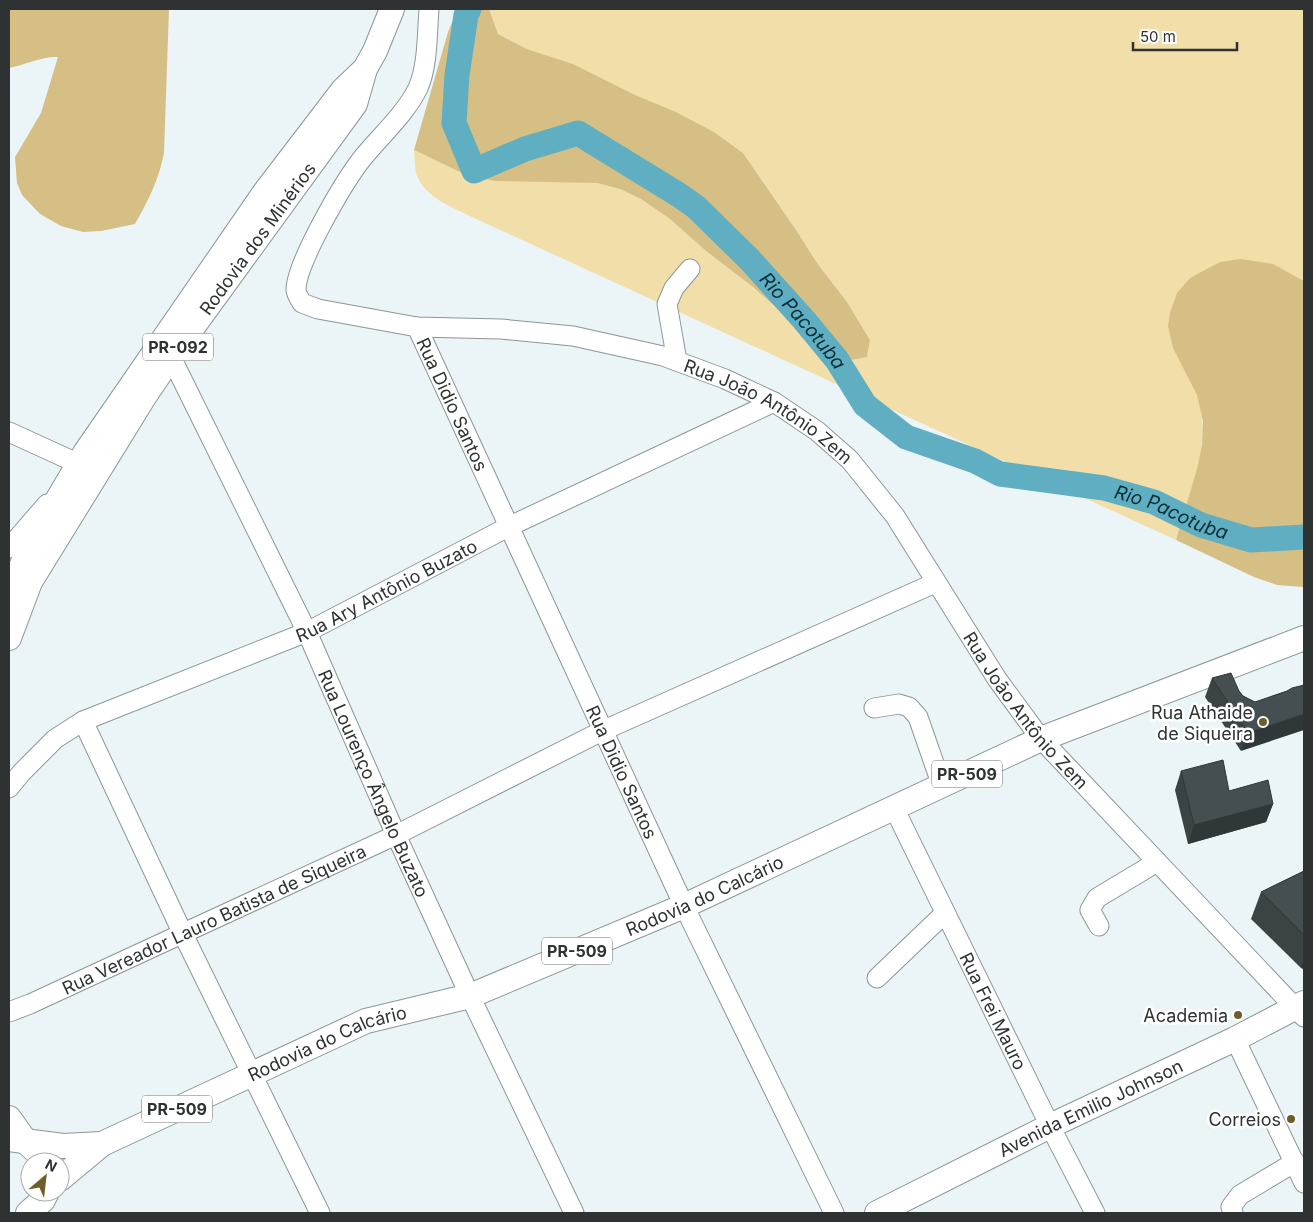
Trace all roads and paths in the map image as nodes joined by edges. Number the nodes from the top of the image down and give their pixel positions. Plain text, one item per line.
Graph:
1 (392, 9) edge
2 (429, 9) edge
3 (365, 69) junction
4 (690, 269) dead end
5 (417, 327) junction
6 (171, 357) junction
7 (677, 361) junction
8 (774, 402) junction
9 (9, 432) edge
10 (79, 464) junction
11 (60, 495) junction
12 (508, 527) junction
13 (9, 548) edge
14 (935, 582) junction
15 (9, 590) edge
16 (307, 632) junction
17 (9, 638) edge
18 (1304, 638) edge
19 (874, 708) dead end
20 (83, 721) junction
21 (602, 731) junction
22 (1041, 739) junction
23 (942, 786) junction
24 (9, 788) edge
25 (894, 808) junction
26 (396, 835) junction
27 (1157, 862) junction
28 (684, 906) junction
29 (945, 913) junction
30 (1098, 926) dead end
31 (183, 934) junction
32 (877, 978) dead end
33 (470, 996) junction
34 (1302, 1011) edge
35 (9, 1012) edge
36 (1238, 1045) junction
37 (253, 1075) junction
38 (9, 1118) edge
39 (1054, 1132) junction
40 (18, 1140) edge
41 (102, 1144) junction
42 (37, 1152) edge
43 (1294, 1162) junction
44 (70, 1171) edge
45 (1304, 1183) edge
46 (42, 1202) edge
47 (28, 1213) edge
48 (320, 1213) edge
49 (574, 1213) edge
50 (834, 1213) edge
51 (877, 1213) edge
52 (904, 1213) edge
53 (1095, 1213) edge
54 (1233, 1213) edge

1 - 3 main road, Rodovia dos Minérios / PR-092
2 - 5 street, Rua João Antônio Zem
3 - 6 main road, Rodovia dos Minérios / PR-092
3 - 10 main road, Rodovia dos Minérios / PR-092
4 - 7 street
5 - 7 street, Rua João Antônio Zem
5 - 12 street, Rua Didio Santos
6 - 16 street, Rua Lourenço Ângelo Buzato
6 - 17 main road, Rodovia dos Minérios / PR-092
7 - 8 street, Rua João Antônio Zem
8 - 12 street, Rua Ary Antônio Buzato
8 - 14 street, Rua João Antônio Zem
9 - 10 street
10 - 11 main road, Rodovia dos Minérios / PR-092
11 - 13 street
11 - 15 main road, Rodovia dos Minérios / PR-092
12 - 16 street, Rua Ary Antônio Buzato
12 - 21 street, Rua Didio Santos
14 - 21 street, Rua Vereador Lauro Batista de Siqueira
14 - 22 street, Rua João Antônio Zem
16 - 20 street, Rua Ary Antônio Buzato
16 - 26 street, Rua Lourenço Ângelo Buzato
18 - 22 main road, Rodovia do Calcário / PR-509
19 - 23 street
20 - 24 street, Rua Ary Antônio Buzato
20 - 31 street
21 - 26 street, Rua Vereador Lauro Batista de Siqueira
21 - 28 street, Rua Didio Santos
22 - 23 main road, Rodovia do Calcário / PR-509
22 - 27 street, Rua João Antônio Zem
23 - 25 main road, Rodovia do Calcário / PR-509
25 - 28 main road, Rodovia do Calcário / PR-509
25 - 29 street, Rua Frei Mauro
26 - 31 street, Rua Vereador Lauro Batista de Siqueira
26 - 33 street, Rua Lourenço Ângelo Buzato
27 - 30 street
27 - 34 street, Rua João Antônio Zem
28 - 33 main road, Rodovia do Calcário / PR-509
28 - 50 street, Rua Didio Santos
29 - 32 street
29 - 39 street, Rua Frei Mauro
31 - 35 street, Rua Vereador Lauro Batista de Siqueira
31 - 37 street
33 - 37 main road, Rodovia do Calcário / PR-509
33 - 49 street, Rua Lourenço Ângelo Buzato
34 - 36 main road, Avenida Emilio Johnson
36 - 39 main road, Avenida Emilio Johnson
36 - 43 street
37 - 41 main road, Rodovia do Calcário / PR-509
37 - 48 street
38 - 40 main road
39 - 51 main road, Avenida Emilio Johnson
39 - 52 main road, Avenida Emilio Johnson
39 - 53 street, Rua Frei Mauro
40 - 41 main road, Rodovia do Calcário / PR-509
40 - 42 main road
41 - 44 main road, Rodovia do Calcário / PR-509
43 - 45 street
43 - 54 street
46 - 47 main road

